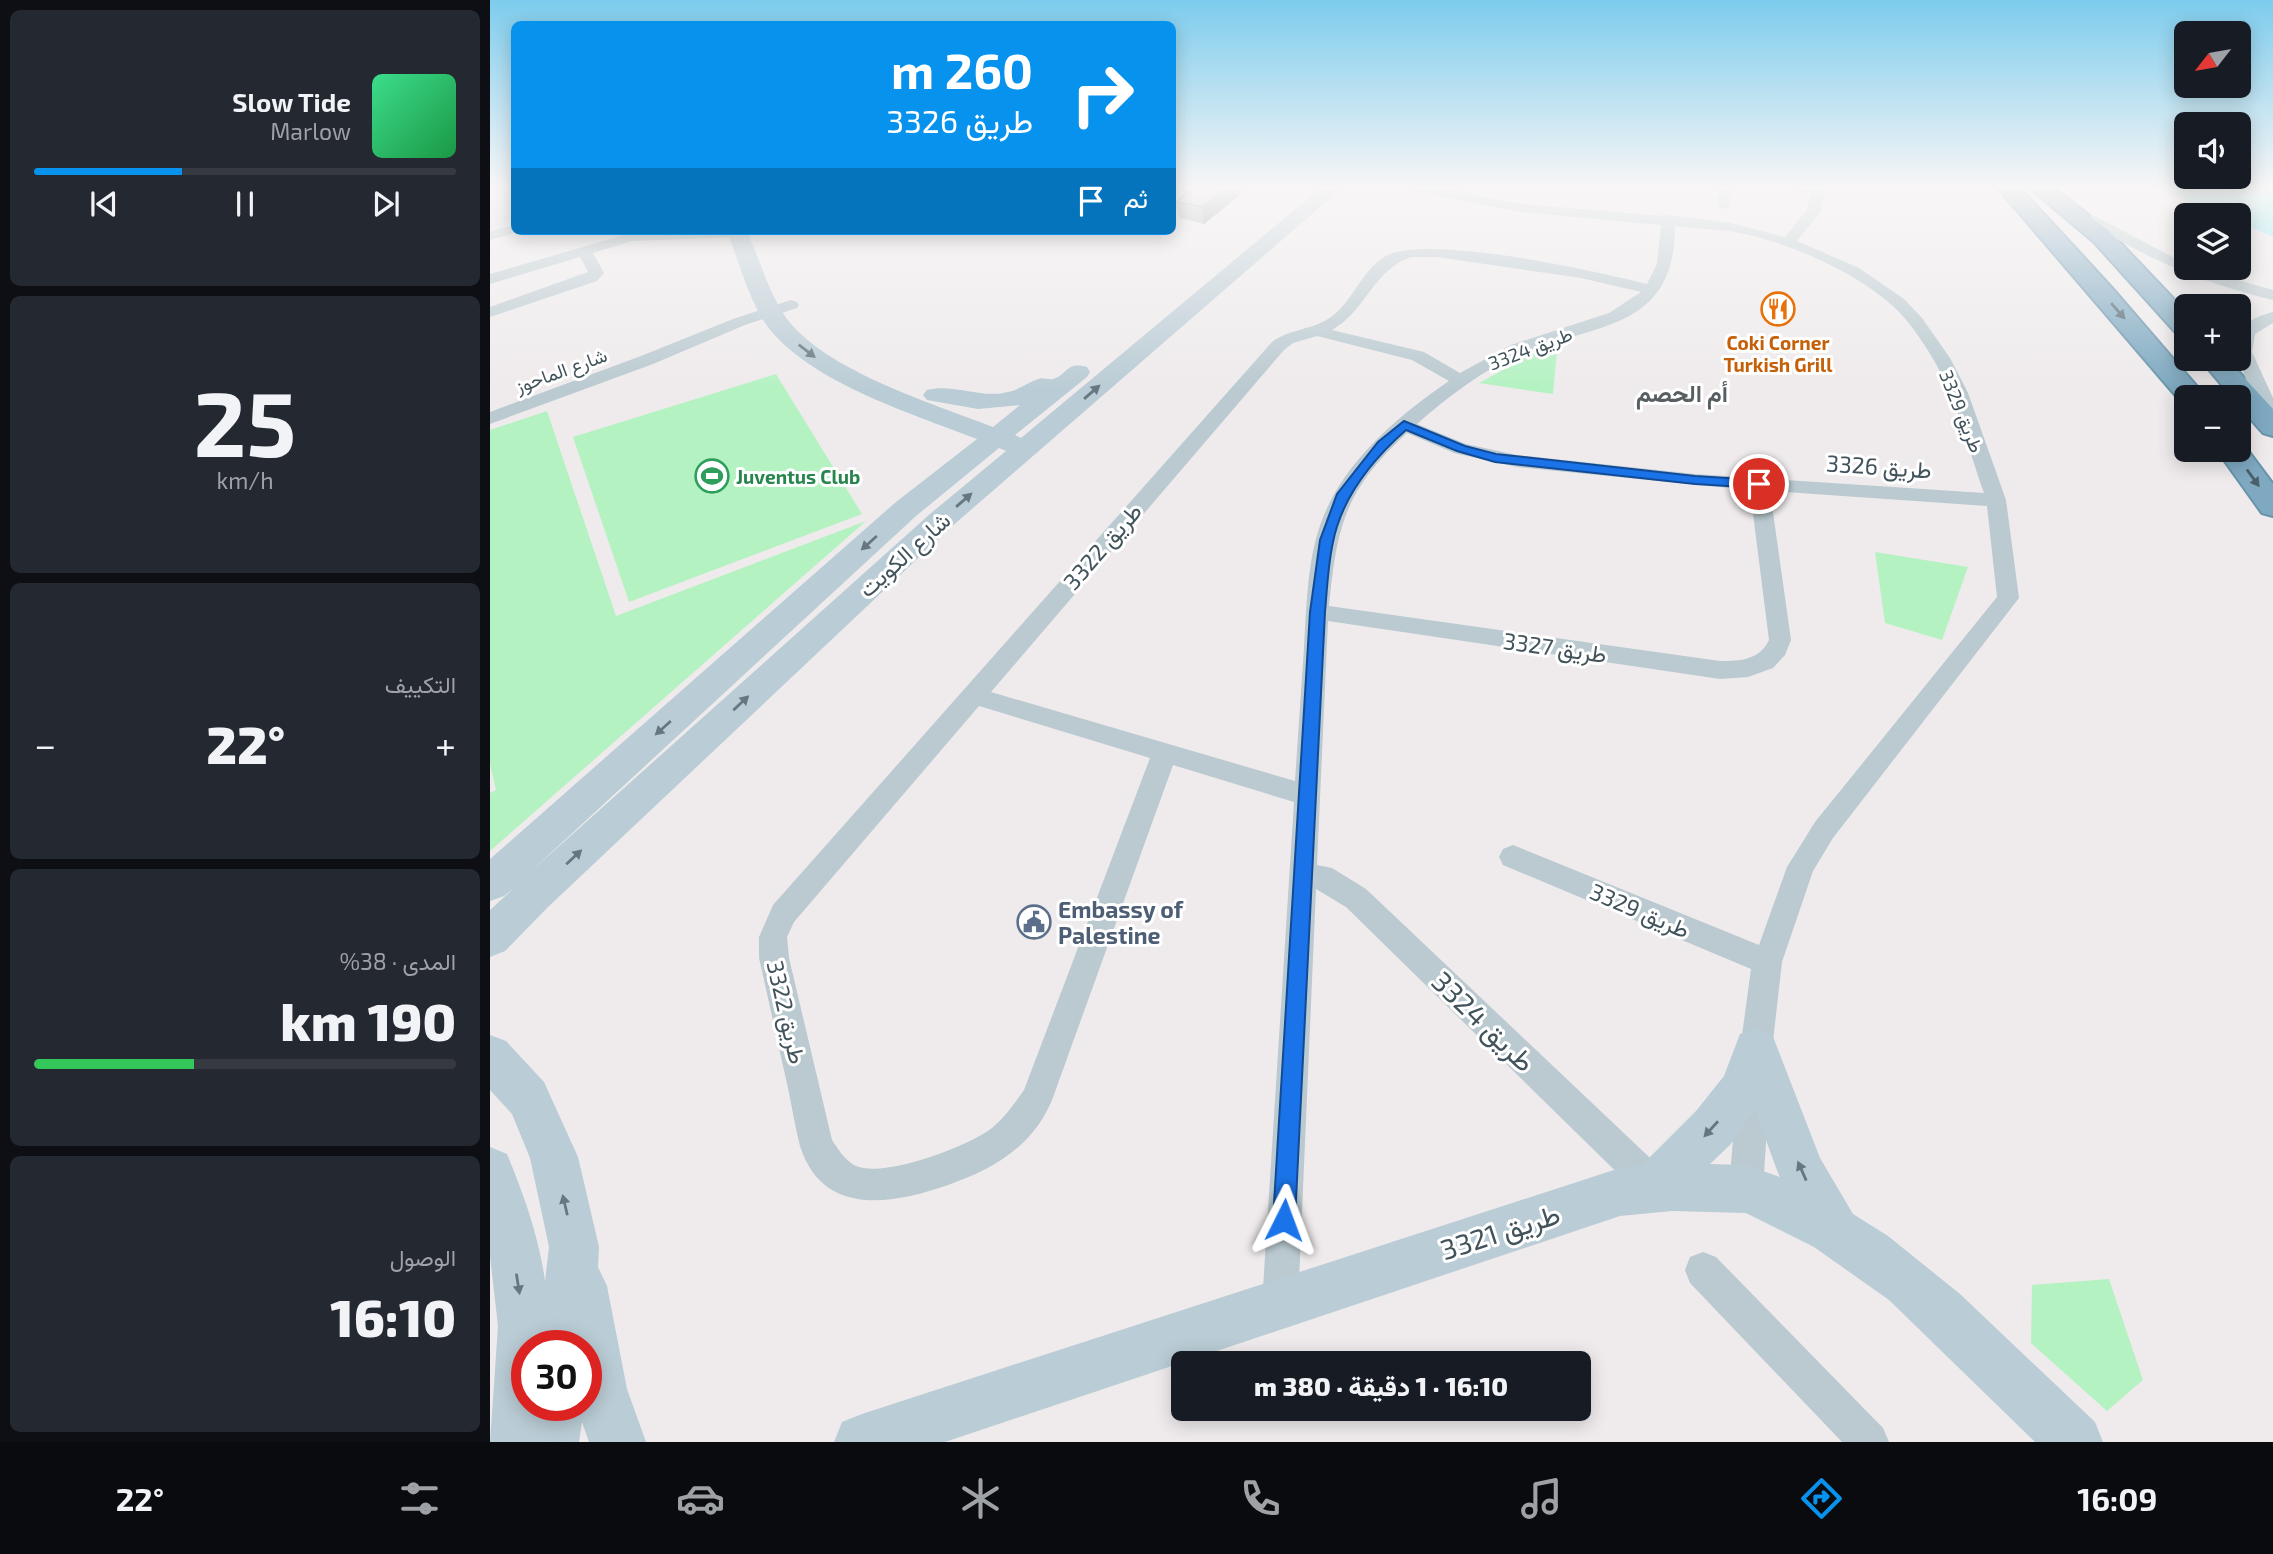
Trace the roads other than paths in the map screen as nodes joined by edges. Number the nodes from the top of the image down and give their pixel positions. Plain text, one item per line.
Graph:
1 (570, 254) edge
2 (587, 254) edge
3 (754, 254) edge
4 (1232, 254) edge
5 (1242, 254) edge
6 (1406, 254) edge
7 (1453, 254) edge
8 (1667, 254) edge
9 (1816, 254) edge
10 (2067, 254) edge
11 (2120, 254) edge
12 (2149, 254) edge
13 (490, 279) edge
14 (1651, 290) junction
15 (2273, 295) edge
16 (490, 312) edge
17 (785, 314) junction
18 (2174, 315) edge
19 (1147, 316) dead end
20 (2273, 317) edge
21 (1317, 331) junction
22 (2224, 371) edge
23 (1462, 381) junction
24 (2181, 385) edge
25 (926, 400) junction
26 (2273, 417) edge
27 (490, 418) edge
28 (1404, 425) junction
29 (2273, 427) edge
30 (1019, 437) junction
31 (2241, 462) edge
32 (1759, 484) junction
33 (1996, 500) junction
34 (2273, 506) edge
35 (906, 509) junction
36 (1317, 612) junction
37 (972, 695) junction
38 (1165, 753) junction
39 (1307, 795) junction
40 (1513, 857) dead end
41 (1302, 876) junction
42 (490, 884) edge
43 (533, 895) junction
44 (490, 939) edge
45 (490, 957) edge
46 (1767, 962) junction
47 (1756, 1050) junction
48 (490, 1057) edge
49 (490, 1171) edge
50 (1655, 1186) junction
51 (1746, 1189) junction
52 (1835, 1230) junction
53 (573, 1247) junction
54 (1703, 1270) dead end
55 (1280, 1304) junction
56 (566, 1330) edge
57 (554, 1421) edge
58 (955, 1427) edge
59 (514, 1442) edge
60 (551, 1442) edge
61 (618, 1442) edge
62 (862, 1442) edge
63 (1869, 1442) edge
64 (2074, 1442) edge

1 - 13 street
2 - 16 street
3 - 17 main road
4 - 19 main road
30 -> 5 main road, شارع الكويت
6 - 21 street, طريق 3322
7 - 14 street, طريق 3322
8 - 14 street, طريق 3324
9 - 33 street, طريق 3329
10 -> 24 highway
11 - 18 highway
12 - 15 street
14 - 23 street, طريق 3324
17 - 25 main road
17 - 27 street, شارع الماحوز
20 - 26 street
21 - 23 street
21 - 37 street, طريق 3322
22 - 29 highway
23 - 28 street, طريق 3324
25 - 30 main road
25 - 30 main road, شارع الكويت
25 - 35 main road
28 - 32 street, طريق 3326
28 - 36 street, طريق 3324
30 - 35 main road, شارع الكويت
43 -> 30 main road, شارع الكويت
31 -> 34 highway
32 - 33 street, طريق 3326
32 - 36 street, طريق 3327
33 - 46 street, طريق 3329
35 -> 42 main road, شارع الكويت
36 - 39 street, طريق 3324
37 - 38 street
37 - 38 street, طريق 3322
38 - 39 street
39 - 41 street, طريق 3324
40 - 46 street, طريق 3329
41 - 50 street, طريق 3324
41 - 55 street, طريق 3324
43 - 44 main road, شارع الكويت
43 - 45 main road
46 - 47 street, طريق 3329
47 -> 50 main road
47 - 51 street, طريق 3329
52 -> 47 main road
53 -> 48 main road
49 -> 59 main road
50 - 51 main road, طريق 3321
50 - 55 main road, طريق 3321
51 - 52 main road, طريق 3321
52 - 64 main road, طريق 3321
53 - 56 main road
53 - 61 main road
54 - 63 street
55 - 58 main road, طريق 3321
57 - 60 main road
58 - 62 main road, طريق 3321

